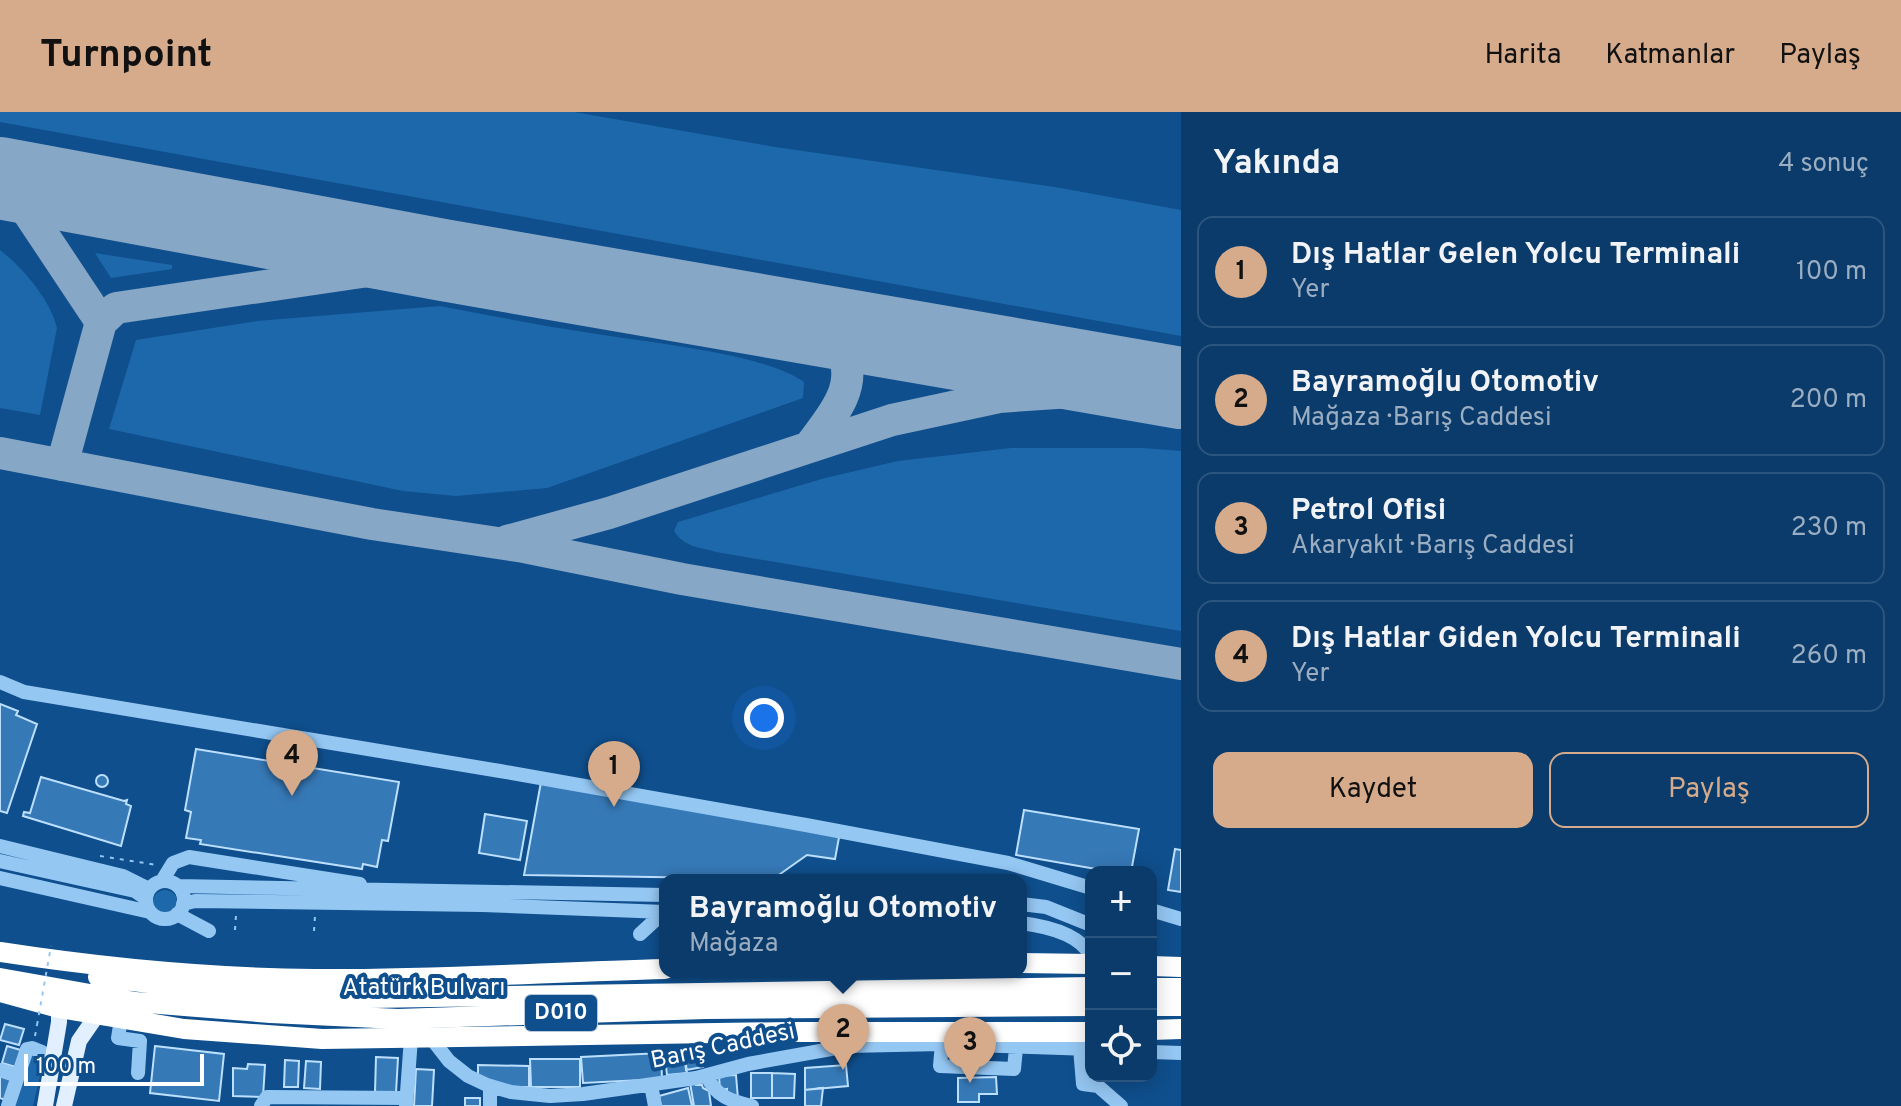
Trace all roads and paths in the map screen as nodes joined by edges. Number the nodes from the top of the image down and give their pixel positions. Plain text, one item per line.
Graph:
1 (0, 682) edge
2 (0, 846) edge
3 (0, 861) edge
4 (0, 878) edge
5 (178, 886) junction
6 (1085, 886) edge
7 (396, 890) junction
8 (151, 895) junction
9 (659, 895) edge
10 (482, 898) junction
11 (1027, 905) edge
12 (180, 909) junction
13 (659, 912) edge
14 (1157, 912) edge
15 (659, 917) edge
16 (1181, 919) edge
17 (1085, 923) edge
18 (1027, 925) edge
19 (209, 931) dead end
20 (640, 934) dead end
21 (1085, 945) edge
22 (51, 946) dead end
23 (0, 952) edge
24 (1181, 957) edge
25 (0, 960) edge
26 (1027, 963) edge
27 (1157, 963) edge
28 (1085, 964) edge
29 (1157, 964) edge
30 (1181, 967) edge
31 (659, 969) edge
32 (1157, 969) edge
33 (0, 978) edge
34 (1085, 987) edge
35 (1157, 988) edge
36 (1181, 988) edge
37 (0, 992) edge
38 (1181, 1000) edge
39 (270, 1005) junction
40 (1085, 1006) edge
41 (1157, 1006) edge
42 (1181, 1006) edge
43 (59, 1008) junction
44 (97, 1015) junction
45 (121, 1019) junction
46 (35, 1035) dead end
47 (421, 1038) junction
48 (1085, 1043) edge
49 (1085, 1043) edge
50 (942, 1044) junction
51 (1016, 1048) junction
52 (42, 1052) dead end
53 (1157, 1052) edge
54 (1181, 1053) edge
55 (1085, 1064) edge
56 (0, 1070) edge
57 (138, 1073) dead end
58 (707, 1075) junction
59 (18, 1076) junction
60 (651, 1085) junction
61 (490, 1086) junction
62 (406, 1102) edge
63 (8, 1106) edge
64 (45, 1106) edge
65 (64, 1106) edge
66 (261, 1106) edge
67 (490, 1106) edge
68 (655, 1106) edge
69 (752, 1106) edge
70 (1121, 1106) edge

1 - 6 street
2 - 8 street
3 - 8 street
4 - 8 street
5 - 7 street
5 - 8 street
5 - 12 street
7 - 8 street
7 - 10 street
8 - 12 street
9 - 10 street
10 - 12 street
10 - 13 street
11 - 17 street
12 - 19 street
14 - 16 street
15 - 20 street
18 - 21 street
22 - 46 path, bridge
23 - 31 highway
24 - 27 street
25 - 39 highway, Atatürk Bulvarı / D010
26 - 28 highway
29 - 30 highway
32 - 38 street
33 - 39 highway, Atatürk Bulvarı / D010
34 - 39 highway, Atatürk Bulvarı / D010, bridge
35 - 36 highway, bridge
37 - 43 highway
39 - 40 highway, Atatürk Bulvarı / D010, bridge
41 - 42 highway
43 - 44 highway
43 - 64 main road
44 - 45 highway
44 - 65 main road
45 - 47 highway
45 - 57 street
47 - 48 highway
47 - 61 street, Barış Caddesi
47 - 62 street
49 - 51 street, Barış Caddesi
50 - 51 street, Barış Caddesi
50 - 51 street
50 - 58 street, Barış Caddesi
52 - 59 street
53 - 54 street
55 - 70 street
56 - 59 street
58 - 60 street, Barış Caddesi
58 - 69 street
59 - 63 street
60 - 61 street, Barış Caddesi
60 - 68 street
61 - 67 street
62 - 66 street

